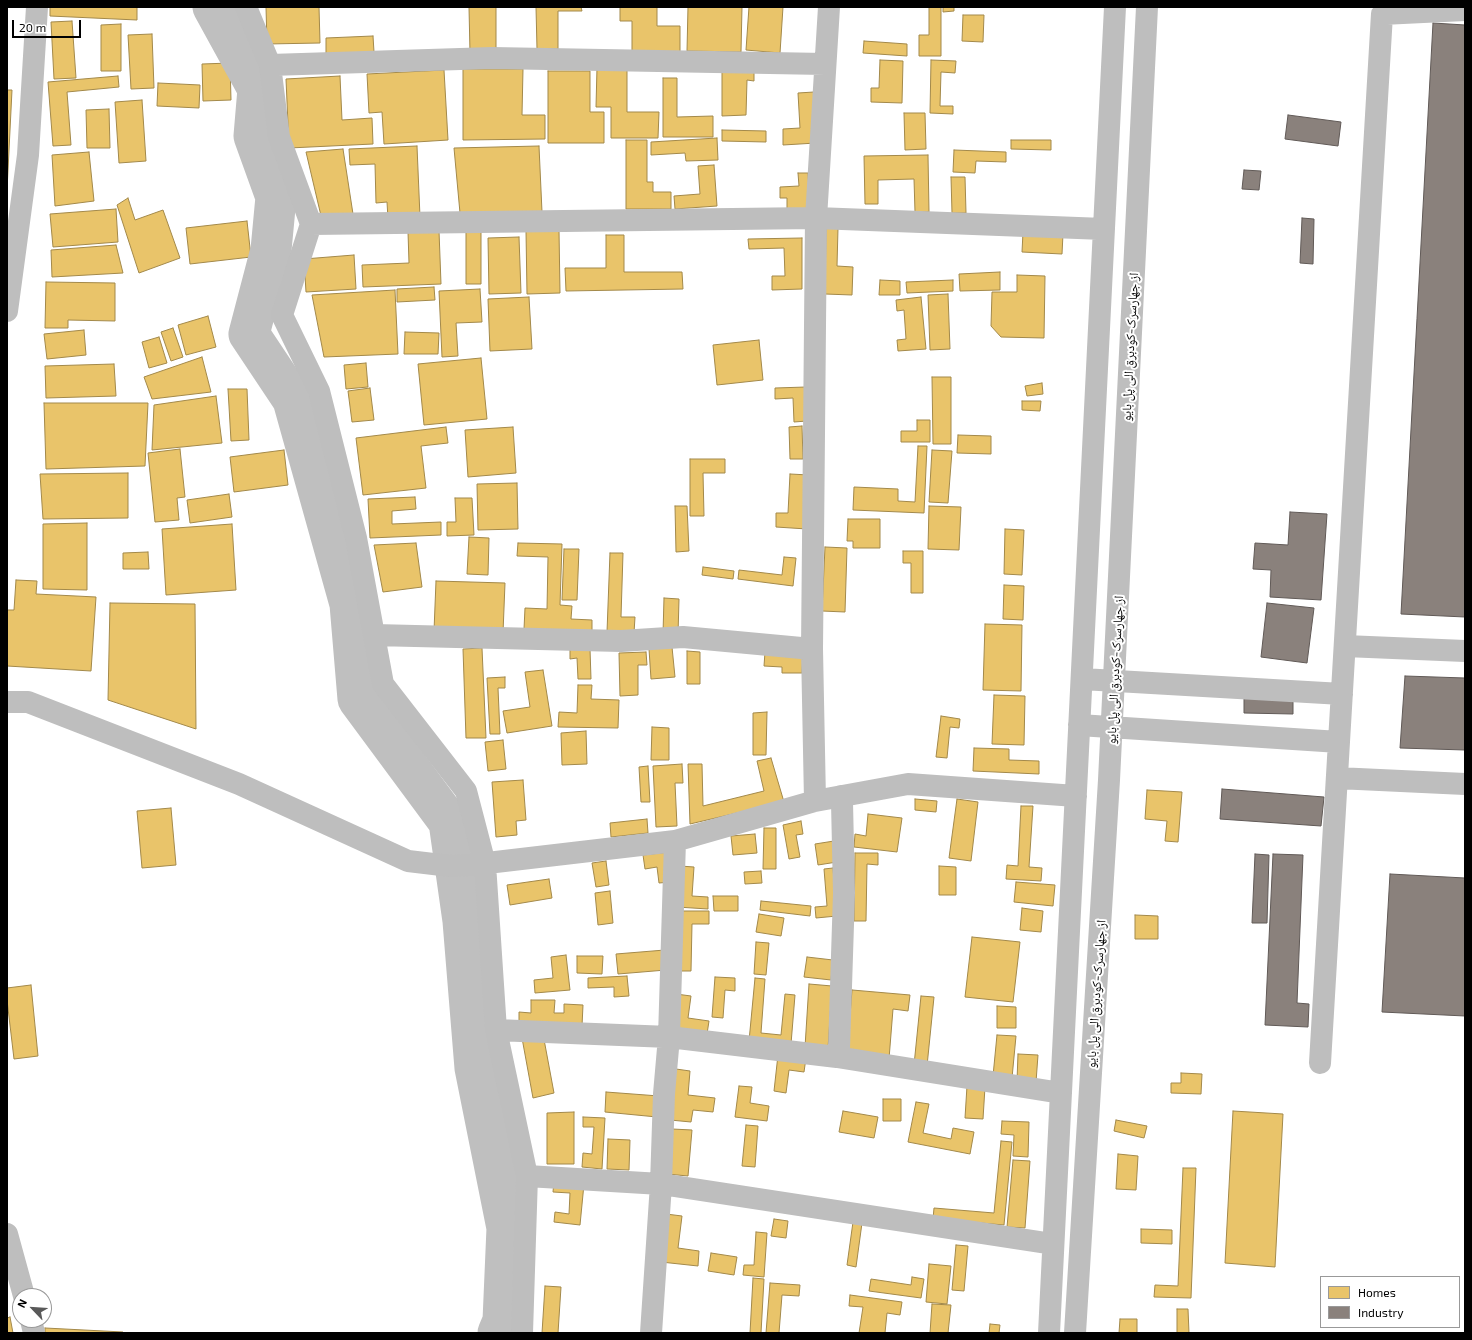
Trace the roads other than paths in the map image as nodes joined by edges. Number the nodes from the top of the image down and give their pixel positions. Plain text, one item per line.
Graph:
1 (37, 7) edge
2 (246, 7) edge
3 (829, 7) edge
4 (1115, 7) edge
5 (1147, 7) edge
6 (1465, 10) edge
7 (825, 64) junction
8 (270, 65) junction
9 (816, 218) junction
10 (311, 224) junction
11 (1104, 229) junction
12 (7, 311) edge
13 (374, 635) junction
14 (1345, 646) junction
15 (812, 649) junction
16 (1465, 652) edge
17 (1082, 679) junction
18 (1114, 680) junction
19 (1342, 694) junction
20 (7, 702) edge
21 (1079, 725) junction
22 (1112, 727) junction
23 (1339, 742) junction
24 (1337, 778) junction
25 (1465, 784) edge
26 (841, 796) junction
27 (1076, 796) junction
28 (815, 801) junction
29 (675, 841) junction
30 (469, 865) junction
31 (496, 1030) junction
32 (669, 1037) junction
33 (838, 1057) junction
34 (1320, 1063) dead end
35 (1061, 1093) junction
36 (527, 1176) junction
37 (661, 1184) junction
38 (7, 1234) edge
39 (1053, 1244) junction
40 (22, 1288) edge
41 (522, 1333) edge
42 (651, 1333) edge
43 (1049, 1333) edge
44 (1075, 1333) edge

1 - 12 street
2 - 8 street
3 - 7 street
4 - 11 street
5 - 18 street, از جهارسرک-کودبرق الی پل بایو
6 - 14 street
7 - 8 street
7 - 9 street
8 - 10 street
9 - 10 street
9 - 11 street
9 - 15 street
10 - 13 street
11 - 17 street
13 - 15 street
13 - 30 street
14 - 16 street
14 - 19 street
15 - 28 street
17 - 18 street
17 - 21 street
18 - 19 street
18 - 22 street, از جهارسرک-کودبرق الی پل بایو
19 - 23 street
20 - 30 street
21 - 22 street
21 - 27 street
22 - 23 street
22 - 44 street, از جهارسرک-کودبرق الی پل بایو
23 - 24 street
24 - 25 street
24 - 34 street
26 - 27 street
26 - 28 street
26 - 33 street
27 - 35 street
28 - 29 street
29 - 30 street
29 - 32 street
30 - 31 street
31 - 32 street
31 - 36 street
32 - 33 street
32 - 37 street
33 - 35 street
35 - 39 street
36 - 37 street
36 - 41 street
37 - 39 street
37 - 42 street
38 - 40 street
39 - 43 street

